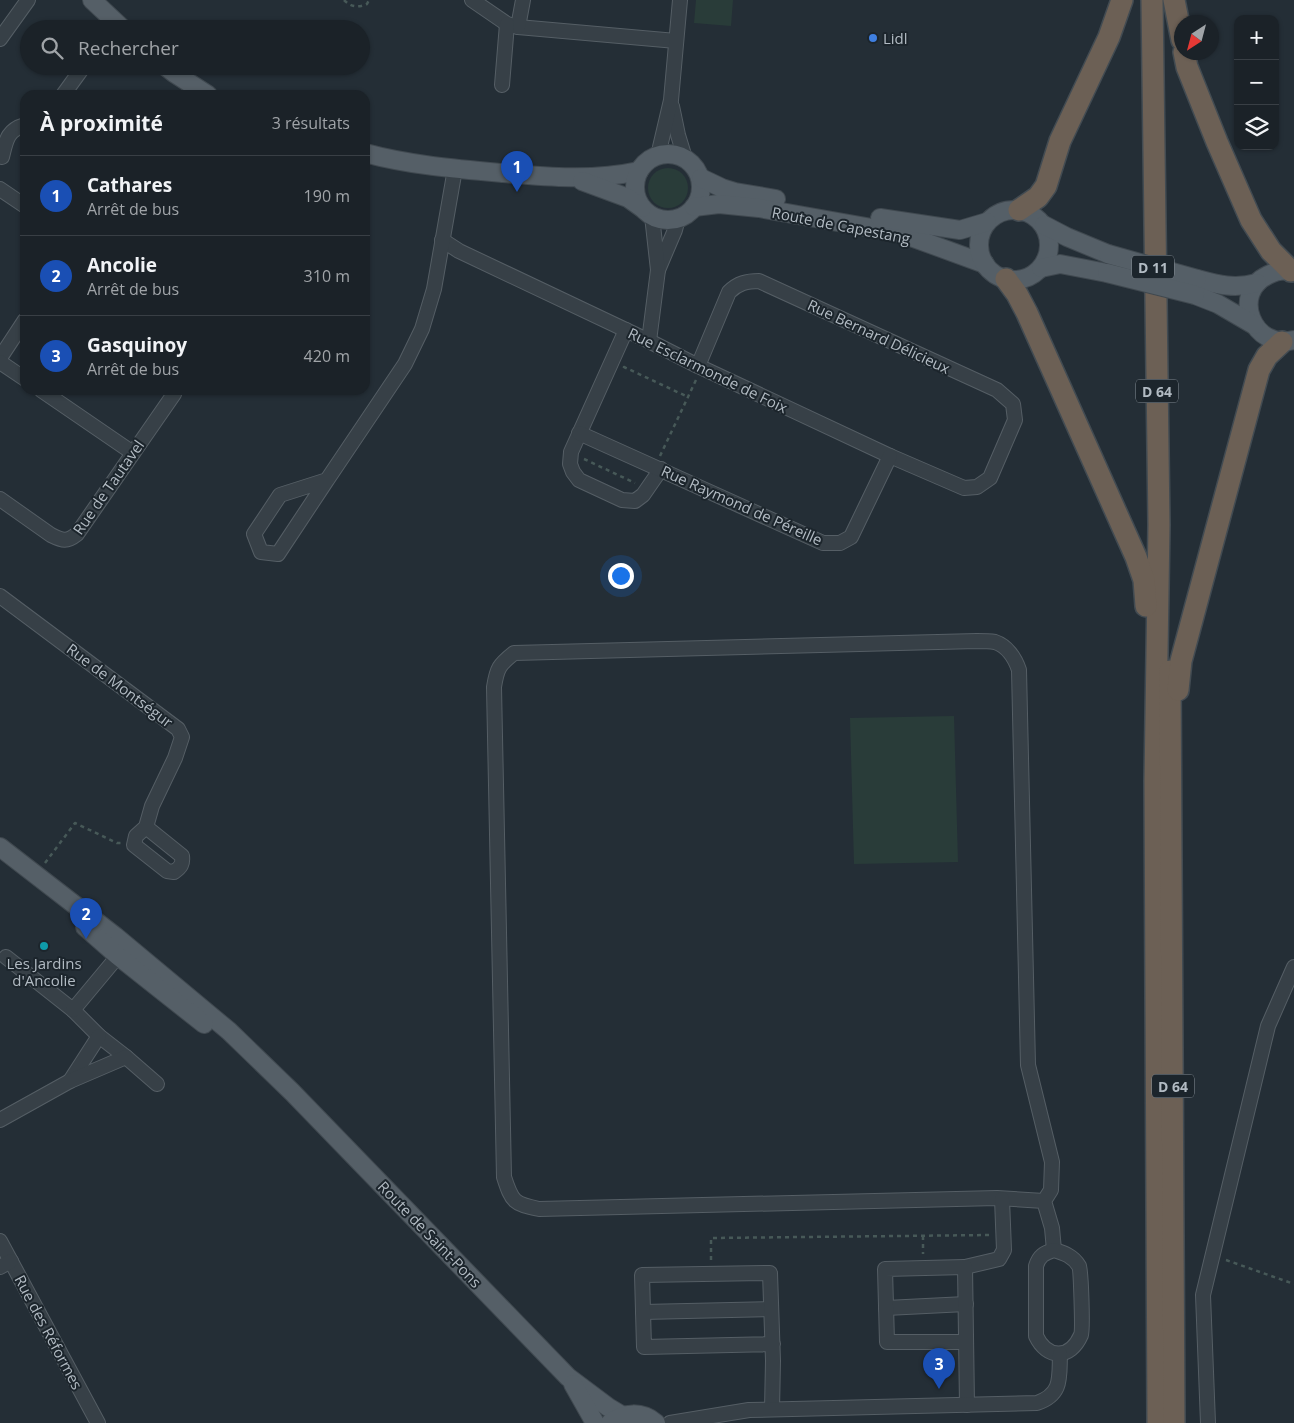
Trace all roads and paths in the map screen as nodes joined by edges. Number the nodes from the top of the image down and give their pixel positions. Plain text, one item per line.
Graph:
1 (28, 0) edge
2 (92, 0) edge
3 (344, 0) edge
4 (369, 0) edge
5 (472, 0) edge
6 (523, 0) edge
7 (680, 0) edge
8 (1122, 0) edge
9 (1152, 0) edge
10 (1163, 0) edge
11 (1174, 0) edge
12 (1177, 15) edge
13 (111, 20) edge
14 (513, 26) junction
15 (0, 39) edge
16 (676, 41) junction
17 (1186, 60) edge
18 (77, 75) edge
19 (177, 75) edge
20 (502, 85) dead end
21 (67, 90) edge
22 (200, 90) edge
23 (671, 100) junction
24 (20, 127) edge
25 (370, 154) edge
26 (659, 155) junction
27 (2, 157) dead end
28 (685, 158) junction
29 (455, 170) junction
30 (639, 171) junction
31 (572, 178) junction
32 (701, 178) junction
33 (0, 189) edge
34 (20, 203) edge
35 (694, 207) junction
36 (1019, 210) junction
37 (647, 212) junction
38 (678, 219) junction
39 (988, 222) junction
40 (1044, 225) junction
41 (442, 240) junction
42 (985, 264) junction
43 (1041, 268) junction
44 (658, 270) junction
45 (1293, 272) edge
46 (1006, 280) junction
47 (1257, 283) junction
48 (1196, 287) junction
49 (1254, 325) junction
50 (20, 328) edge
51 (626, 330) junction
52 (649, 341) junction
53 (1288, 341) edge
54 (0, 360) edge
55 (698, 366) junction
56 (20, 375) edge
57 (620, 376) dead end
58 (48, 395) edge
59 (173, 395) edge
60 (688, 397) junction
61 (580, 433) junction
62 (571, 452) junction
63 (132, 453) junction
64 (890, 456) junction
65 (658, 468) junction
66 (327, 480) junction
67 (977, 487) joint
68 (648, 488) junction
69 (0, 499) edge
70 (0, 596) edge
71 (1171, 750) junction
72 (1154, 781) junction
73 (146, 827) junction
74 (134, 845) junction
75 (0, 849) edge
76 (36, 875) junction
77 (118, 948) junction
78 (6, 957) dead end
79 (1294, 967) edge
80 (74, 1010) junction
81 (99, 1036) junction
82 (126, 1057) junction
83 (70, 1081) junction
84 (157, 1084) dead end
85 (292, 1092) junction
86 (0, 1120) edge
87 (1002, 1199) junction
88 (1044, 1201) junction
89 (1004, 1234) junction
90 (922, 1236) junction
91 (0, 1241) edge
92 (1054, 1250) junction
93 (1212, 1255) junction
94 (5, 1264) edge
95 (965, 1267) junction
96 (924, 1268) junction
97 (712, 1274) junction
98 (1294, 1284) edge
99 (966, 1304) junction
100 (886, 1308) junction
101 (771, 1309) junction
102 (643, 1312) junction
103 (966, 1342) junction
104 (773, 1344) junction
105 (1060, 1354) junction
106 (568, 1377) junction
107 (967, 1405) junction
108 (772, 1409) junction
109 (734, 1413) junction
110 (616, 1419) edge
111 (98, 1423) edge
112 (595, 1423) edge
113 (656, 1423) edge
114 (670, 1423) edge
115 (715, 1423) edge
116 (1158, 1423) edge
117 (1174, 1423) edge
118 (1208, 1423) edge

1 - 15 street
2 - 13 main road
3 - 4 path
5 - 14 street
6 - 14 street
7 - 16 street
8 - 36 highway
9 - 72 highway, D 64
10 - 71 highway, D 64
11 - 12 highway
14 - 16 street
14 - 20 street
16 - 23 street
17 - 45 highway
18 - 21 street
19 - 22 main road
23 - 26 street
23 - 28 street
24 - 27 street
25 - 29 main road
26 - 28 main road
26 - 30 main road
28 - 32 main road
29 - 31 main road
29 - 41 street
30 - 31 main road
30 - 37 main road
31 - 37 main road
32 - 35 main road
32 - 39 main road, Route de Capestang
33 - 34 street
35 - 38 main road
35 - 42 main road, Route de Capestang
36 - 39 main road
36 - 40 main road
37 - 38 main road
37 - 44 street
38 - 44 street
39 - 42 main road
40 - 43 main road
40 - 48 main road, D 11, bridge
41 - 51 street, Rue Esclarmonde de Foix
41 - 66 street
42 - 46 main road
43 - 46 main road
43 - 48 main road, D 11, bridge
44 - 52 street
45 - 47 main road
46 - 72 highway
47 - 48 main road, D 11
47 - 49 main road
48 - 49 main road, D 11
49 - 53 main road
50 - 54 street
51 - 52 street, Rue Esclarmonde de Foix
51 - 61 street
52 - 55 street, Rue Esclarmonde de Foix
53 - 71 highway
54 - 56 street
55 - 60 path
55 - 64 street, Rue Esclarmonde de Foix
55 - 67 street, Rue Bernard Délicieux
57 - 60 path
58 - 63 street
59 - 63 street, Rue de Tautavel
60 - 65 path
61 - 62 street
61 - 65 street, Rue Raymond de Péreille
62 - 68 path
62 - 68 street
63 - 69 street, Rue de Tautavel
64 - 65 street, Rue Raymond de Péreille
64 - 67 street, Rue Esclarmonde de Foix
65 - 68 street
66 - 66 street
70 - 73 street, Rue de Montségur
71 - 117 highway, D 64
72 - 116 highway, D 64
73 - 74 street, Rue de Montségur
73 - 74 street
74 - 76 path
75 - 76 main road, Route de Saint-Pons
75 - 77 main road, Route de Saint-Pons
76 - 77 main road, Route de Saint-Pons
77 - 80 street
77 - 85 main road, Route de Saint-Pons
77 - 85 main road, Route de Saint-Pons
78 - 80 street
79 - 93 street
80 - 81 street
81 - 82 street
81 - 83 street
82 - 83 street
82 - 84 street
83 - 86 street
85 - 106 main road, Route de Saint-Pons
87 - 88 street
87 - 88 street
87 - 89 street
88 - 92 street
89 - 90 path
89 - 95 street
90 - 96 path
90 - 97 path
91 - 94 street, Rue des Réformes
92 - 105 street
92 - 105 street
93 - 98 path
93 - 118 street
94 - 111 street, Rue des Réformes
95 - 96 street
95 - 99 street
96 - 100 street
97 - 101 street
97 - 102 street
99 - 100 street
99 - 103 street
100 - 103 street
101 - 102 street
101 - 104 street
102 - 104 street
103 - 107 street
104 - 108 street
105 - 107 street
106 - 110 main road, Route de Saint-Pons
106 - 112 main road, Route de Saint-Pons
107 - 108 street
108 - 109 street
109 - 114 street
109 - 115 street
110 - 113 main road

